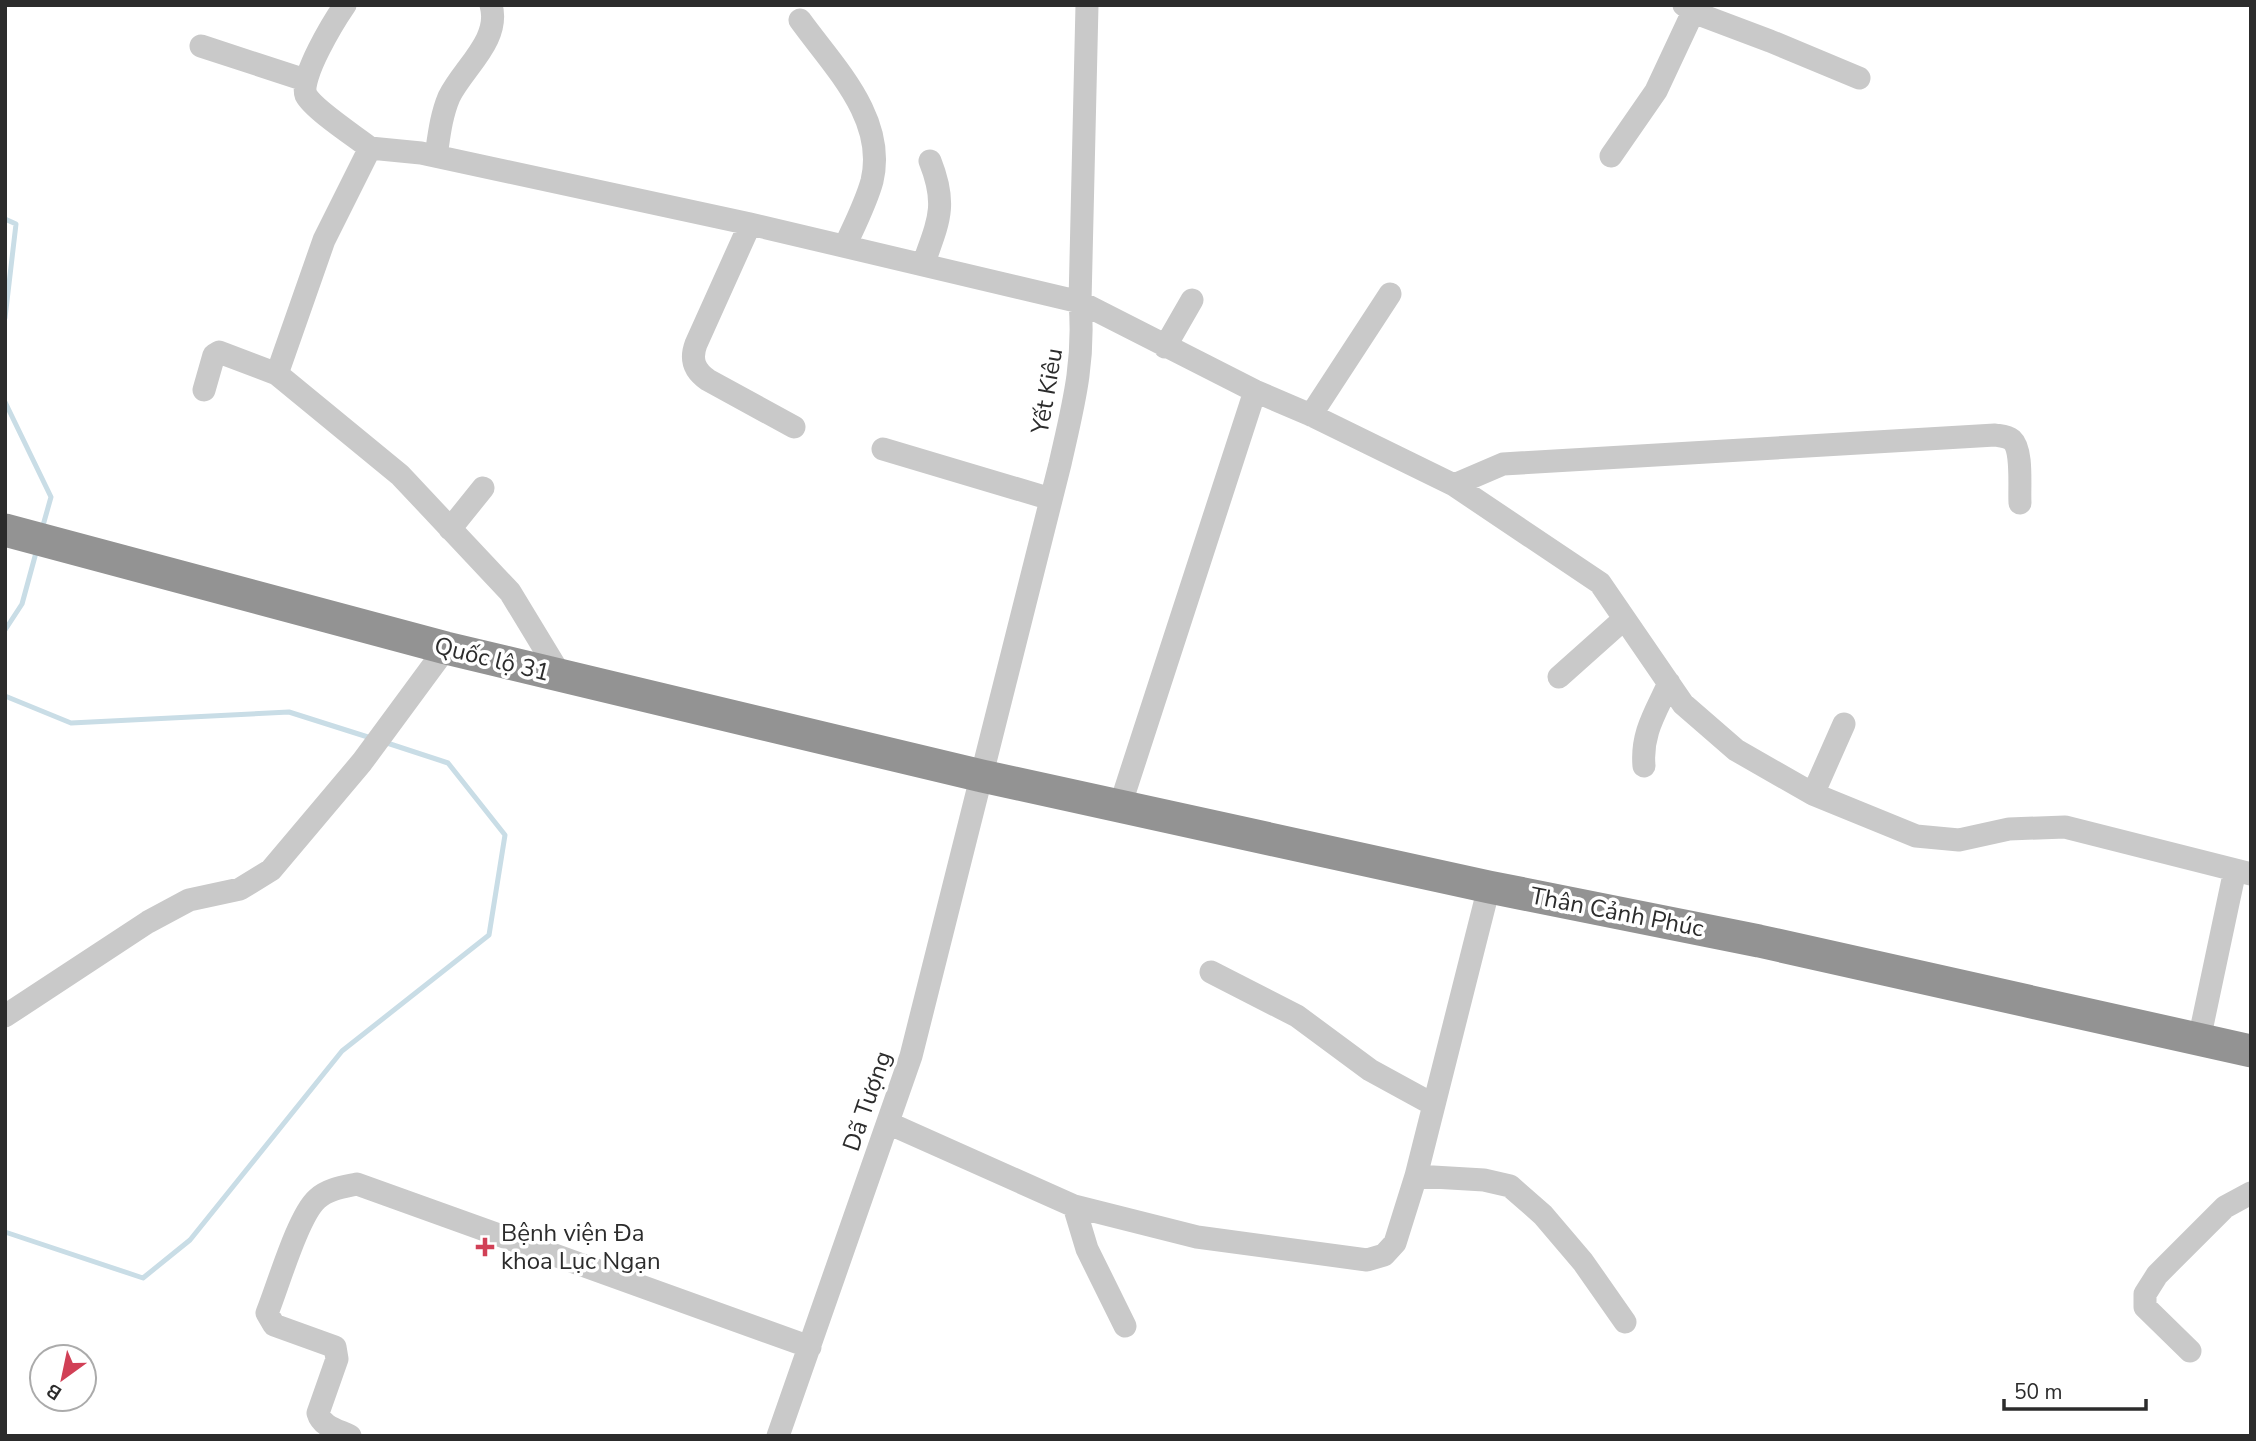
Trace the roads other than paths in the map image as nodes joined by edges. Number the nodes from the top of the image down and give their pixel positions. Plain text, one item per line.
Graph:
1 (345, 5) edge
2 (491, 5) edge
3 (1087, 5) edge
4 (1688, 9) edge
5 (800, 20) dead end
6 (201, 46) dead end
7 (1859, 78) dead end
8 (305, 80) junction
9 (370, 148) junction
10 (436, 156) junction
11 (1612, 156) dead end
12 (930, 161) dead end
13 (750, 224) junction
14 (845, 246) junction
15 (923, 265) junction
16 (1390, 293) dead end
17 (1192, 300) dead end
18 (1080, 302) junction
19 (1164, 347) junction
20 (278, 374) junction
21 (204, 390) dead end
22 (1255, 391) junction
23 (1311, 415) junction
24 (793, 427) dead end
25 (883, 449) dead end
26 (1454, 485) junction
27 (483, 488) dead end
28 (1051, 499) junction
29 (2020, 503) dead end
30 (450, 529) junction
31 (5, 530) edge
32 (1624, 619) junction
33 (446, 648) junction
34 (561, 676) junction
35 (1559, 677) dead end
36 (1669, 683) junction
37 (1843, 724) dead end
38 (1644, 766) dead end
39 (982, 776) junction
40 (1813, 794) junction
41 (1120, 806) junction
42 (2243, 872) edge
43 (1489, 887) junction
44 (1211, 972) dead end
45 (5, 1016) edge
46 (2199, 1040) junction
47 (2251, 1051) edge
48 (1434, 1105) junction
49 (888, 1123) junction
50 (1416, 1176) junction
51 (2251, 1193) edge
52 (1074, 1206) junction
53 (1625, 1322) dead end
54 (1125, 1326) dead end
55 (810, 1347) junction
56 (2190, 1351) dead end
57 (350, 1436) edge
58 (778, 1436) edge

1 - 8 street
2 - 10 street
3 - 18 street, Yết Kiêu
4 - 7 street
4 - 11 street
5 - 14 street
6 - 8 street
8 - 9 street
9 - 10 street
9 - 20 street
10 - 13 street
12 - 15 street
13 - 14 street
13 - 24 street
14 - 15 street
15 - 18 street
16 - 23 street
17 - 19 street
18 - 19 street
18 - 28 street, Yết Kiêu
19 - 22 street
20 - 21 street
20 - 30 street
22 - 23 street
22 - 41 street
23 - 26 street
25 - 28 street
26 - 29 street
26 - 32 street
27 - 30 street
28 - 39 street, Yết Kiêu
30 - 34 street
31 - 33 highway, Quốc lộ 31
32 - 35 street
32 - 36 street
33 - 34 highway, Quốc lộ 31
33 - 45 street
34 - 39 highway, Quốc lộ 31
36 - 38 street
36 - 40 street
37 - 40 street
39 - 41 highway, Thân Cảnh Phúc
39 - 49 street, Dã Tượng
40 - 42 street
41 - 43 highway, Thân Cảnh Phúc
42 - 46 street
43 - 46 highway, Thân Cảnh Phúc
43 - 48 street
44 - 48 street
46 - 47 highway, Thân Cảnh Phúc
48 - 50 street
49 - 52 street
49 - 55 street, Dã Tượng
50 - 52 street
50 - 53 street
51 - 56 street
52 - 54 street
55 - 57 street
55 - 58 street, Dã Tượng

